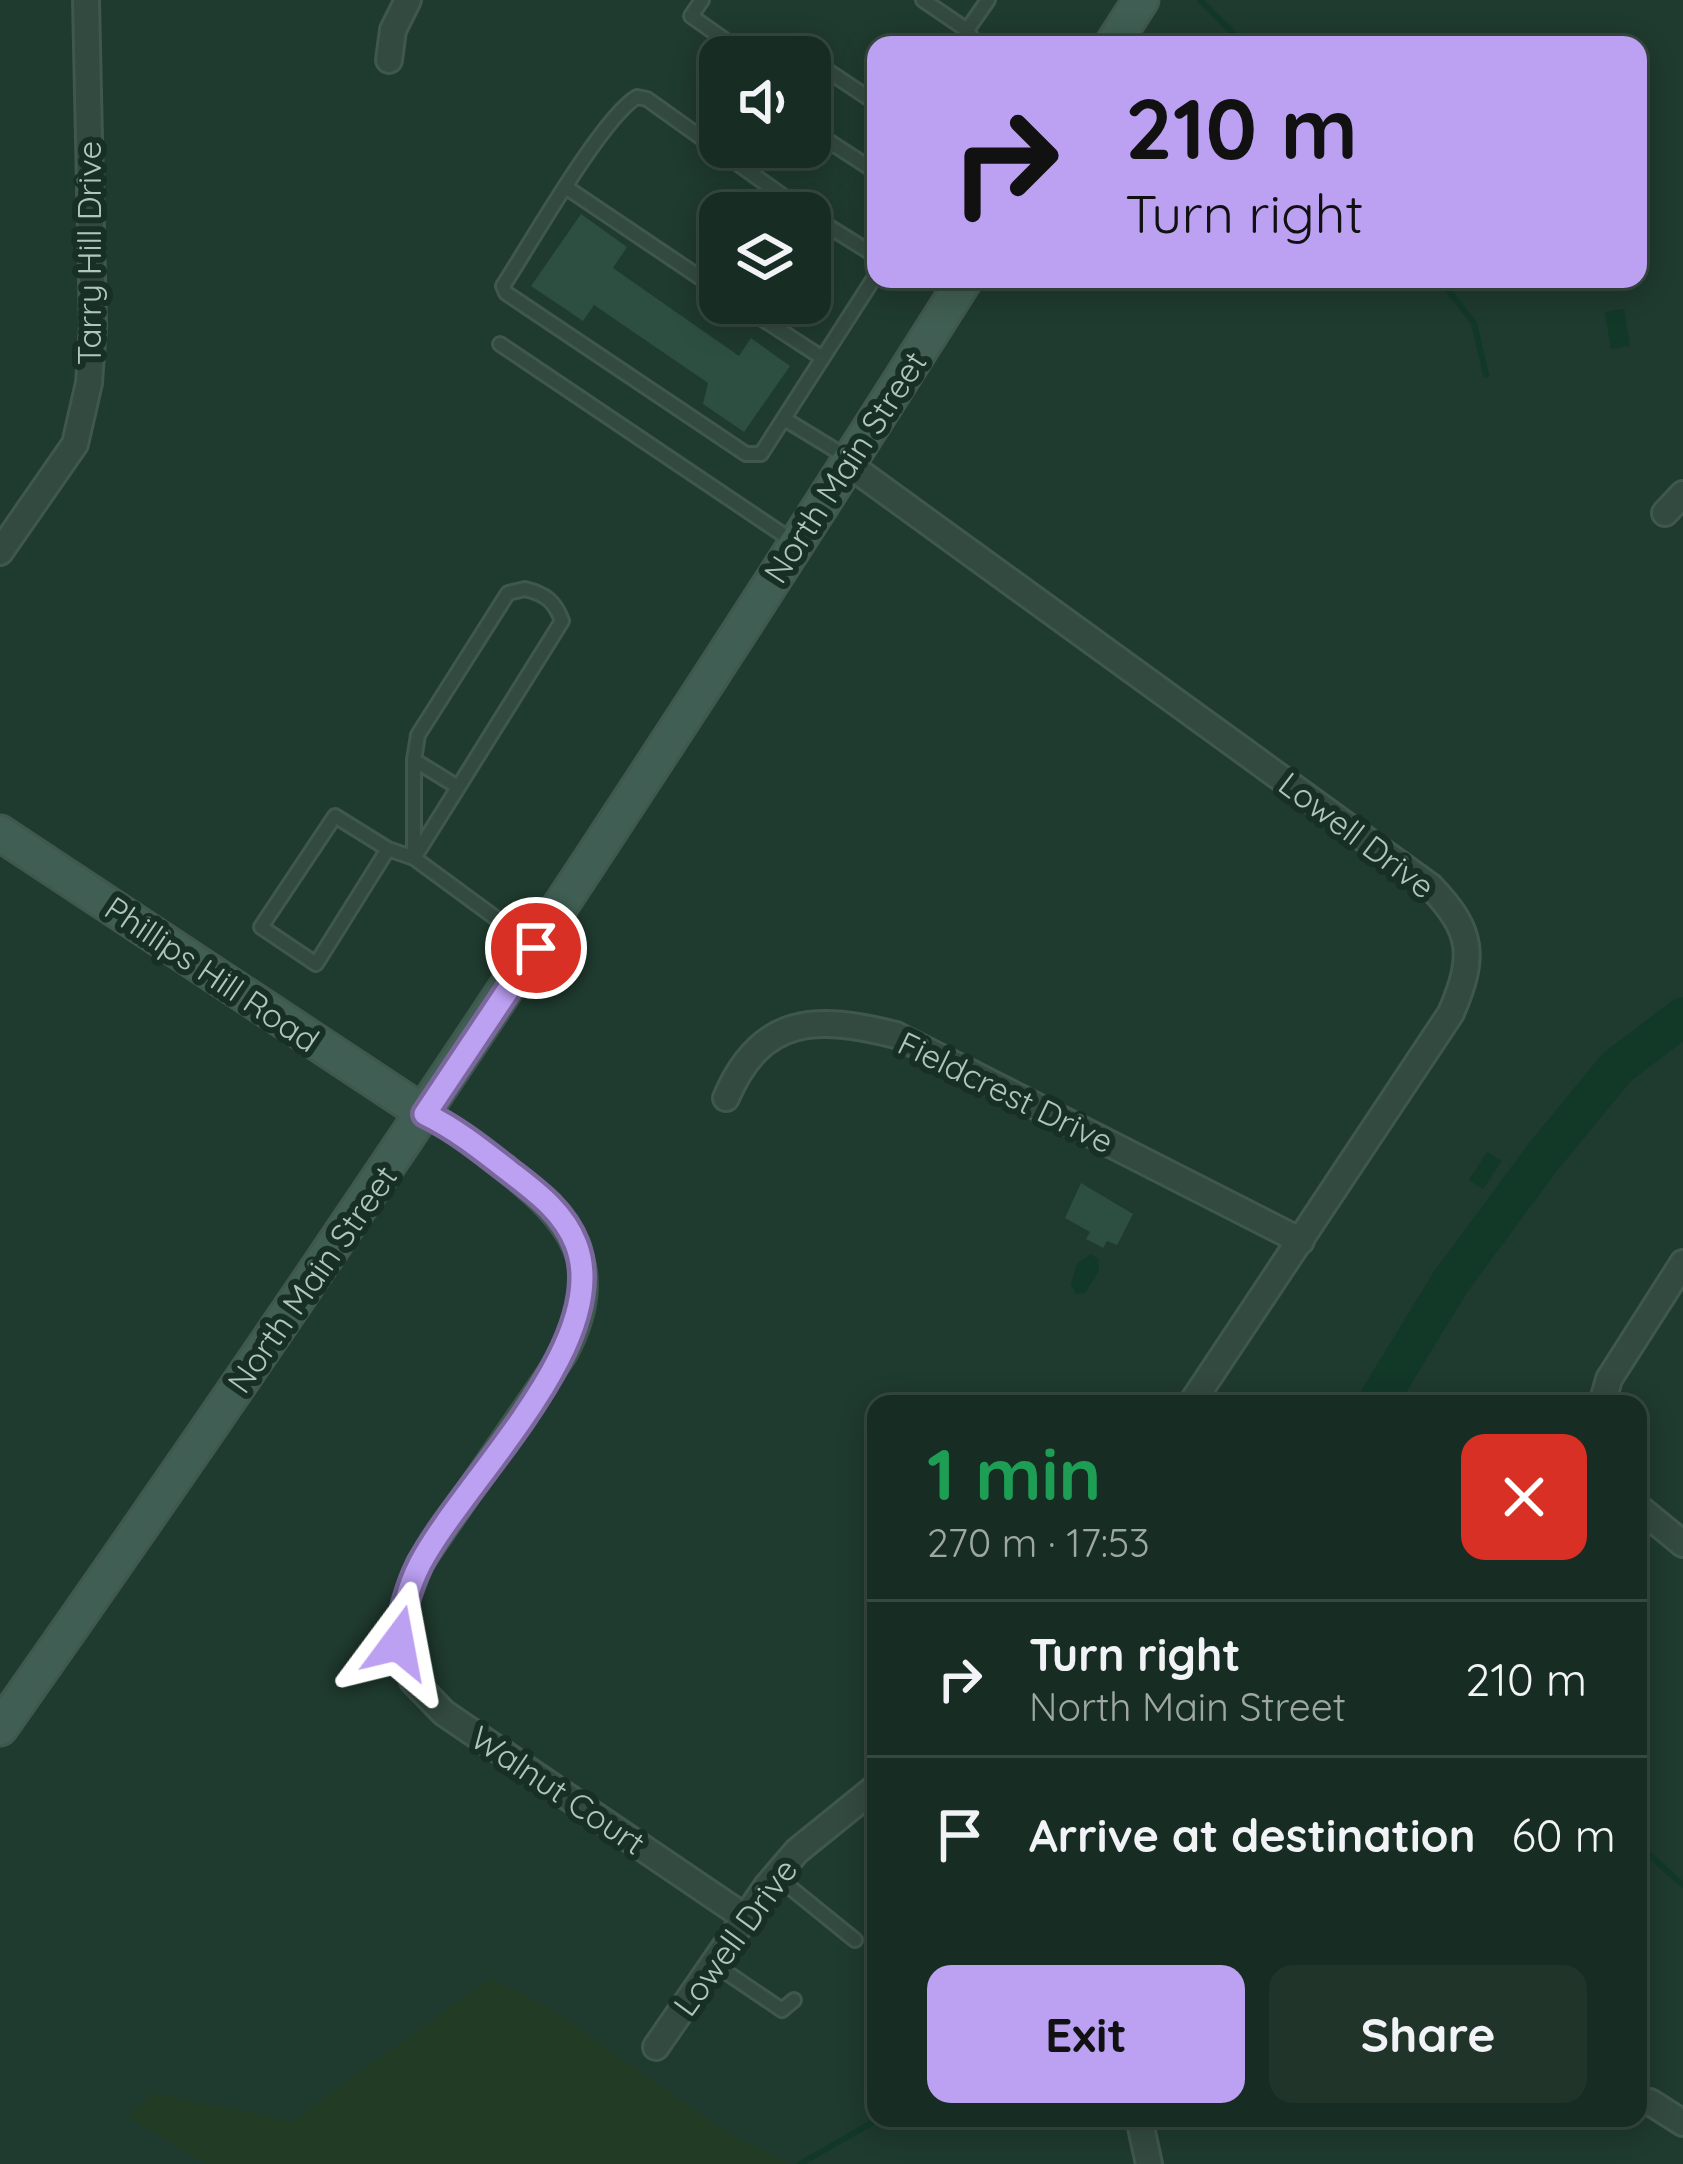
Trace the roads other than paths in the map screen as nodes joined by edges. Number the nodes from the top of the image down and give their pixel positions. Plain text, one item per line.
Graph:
1 (86, 0) edge
2 (408, 0) edge
3 (702, 0) edge
4 (923, 0) edge
5 (988, 0) edge
6 (1141, 0) edge
7 (967, 30) junction
8 (719, 36) edge
9 (971, 36) edge
10 (1118, 36) edge
11 (389, 60) dead end
12 (831, 72) edge
13 (867, 97) edge
14 (831, 142) edge
15 (867, 166) edge
16 (567, 188) junction
17 (778, 192) edge
18 (831, 228) edge
19 (867, 250) edge
20 (699, 277) edge
21 (867, 288) edge
22 (959, 288) edge
23 (770, 324) edge
24 (500, 344) dead end
25 (821, 357) junction
26 (786, 420) junction
27 (850, 462) junction
28 (795, 542) junction
29 (0, 552) edge
30 (414, 760) junction
31 (458, 787) junction
32 (0, 832) edge
33 (388, 849) junction
34 (414, 858) junction
35 (536, 948) junction
36 (726, 1098) dead end
37 (425, 1114) junction
38 (1300, 1241) junction
39 (1683, 1263) edge
40 (1197, 1395) edge
41 (1605, 1395) edge
42 (1647, 1514) edge
43 (1683, 1544) edge
44 (3, 1718) edge
45 (867, 1794) edge
46 (776, 1876) junction
47 (746, 1918) junction
48 (855, 1940) dead end
49 (714, 1964) junction
50 (794, 2000) dead end
51 (656, 2047) dead end
52 (1650, 2102) dead end
53 (1683, 2123) edge
54 (1141, 2127) edge
55 (1149, 2164) edge

1 - 29 street, Tarry Hill Drive
2 - 11 street
3 - 8 lane
4 - 7 lane
5 - 7 lane
6 - 10 street
7 - 9 lane
12 - 13 lane
14 - 15 lane
16 - 17 lane
16 - 20 lane
16 - 26 lane
18 - 19 lane
21 - 25 lane
22 - 27 street, North Main Street
23 - 25 lane
24 - 28 lane
25 - 26 lane
26 - 27 lane
27 - 28 street, North Main Street
27 - 38 street, Lowell Drive
28 - 35 street, North Main Street
30 - 31 lane
30 - 31 lane
30 - 34 lane
31 - 34 lane
32 - 37 street, Phillips Hill Road
33 - 33 lane
33 - 34 lane
34 - 35 lane
35 - 37 street, North Main Street
36 - 38 street, Fieldcrest Drive
37 - 44 street, North Main Street
37 - 47 street, Walnut Court
38 - 40 street, Lowell Drive
39 - 41 street
42 - 43 street
45 - 46 street, Lowell Drive
46 - 47 street, Lowell Drive
46 - 48 lane
47 - 49 street, Lowell Drive
49 - 50 lane
49 - 51 street, Lowell Drive
52 - 53 street
54 - 55 street

